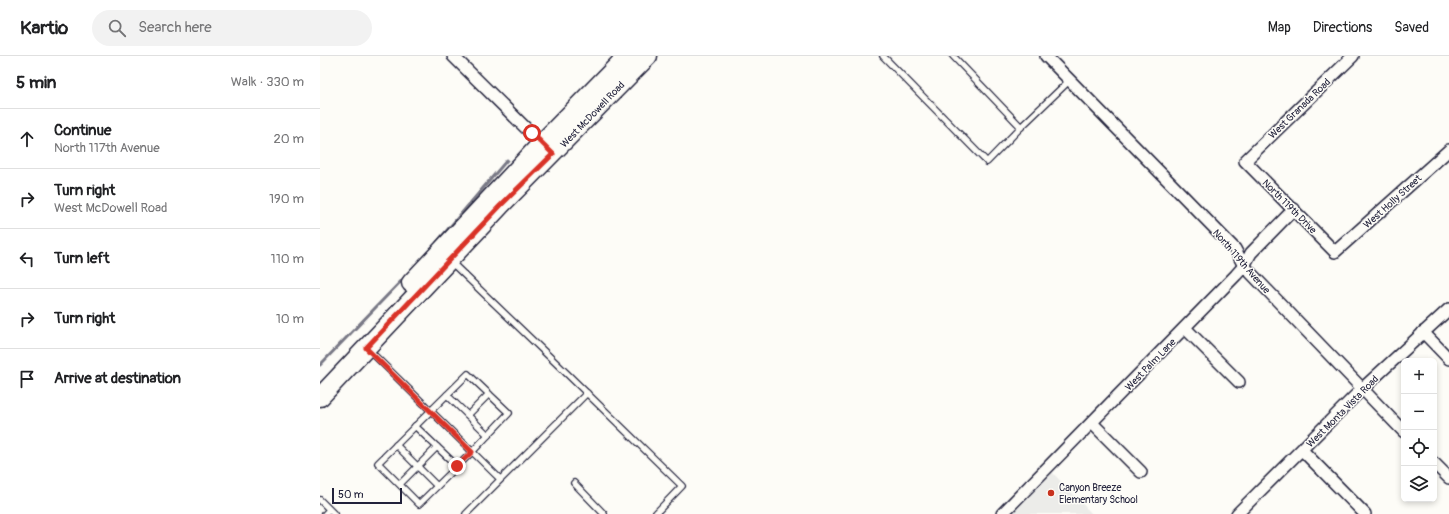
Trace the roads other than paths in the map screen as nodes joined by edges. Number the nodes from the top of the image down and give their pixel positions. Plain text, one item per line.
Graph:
1 (453, 56) edge
2 (627, 56) edge
3 (648, 56) edge
4 (883, 56) edge
5 (953, 56) edge
6 (1046, 56) edge
7 (1353, 56) edge
8 (1070, 80) junction
9 (1021, 127) junction
10 (547, 149) junction
11 (1449, 150) edge
12 (1245, 161) joint
13 (1294, 209) junction
14 (1335, 252) joint
15 (449, 261) junction
16 (1244, 266) junction
17 (1449, 310) edge
18 (1185, 328) junction
19 (1423, 332) junction
20 (366, 348) junction
21 (1449, 359) edge
22 (320, 379) edge
23 (1239, 382) dead end
24 (1362, 389) junction
25 (587, 393) junction
26 (489, 394) junction
27 (447, 395) junction
28 (320, 397) edge
29 (431, 411) junction
30 (468, 415) junction
31 (1092, 423) junction
32 (415, 426) junction
33 (1402, 430) edge
34 (488, 435) junction
35 (396, 445) junction
36 (437, 447) junction
37 (1302, 450) junction
38 (472, 452) junction
39 (417, 466) junction
40 (457, 466) junction
41 (1437, 466) edge
42 (1141, 472) dead end
43 (1449, 478) edge
44 (500, 479) junction
45 (574, 483) dead end
46 (400, 484) junction
47 (437, 486) junction
48 (320, 500) edge
49 (329, 513) edge
50 (466, 514) edge
51 (604, 514) edge
52 (655, 514) edge
53 (1002, 514) edge
54 (1237, 514) edge
55 (1365, 514) edge

1 - 10 street
2 - 10 main road, West McDowell Road
3 - 10 main road, West McDowell Road
4 - 9 lane
5 - 9 lane
6 - 8 street, North 119th Avenue
7 - 12 street, West Granada Road
8 - 9 lane
8 - 16 street, North 119th Avenue
10 - 15 main road, West McDowell Road
10 - 22 main road, West McDowell Road
11 - 14 street, West Holly Street
12 - 13 street, North 119th Drive
13 - 14 street, North 119th Drive
13 - 16 street, West Palm Lane
15 - 20 main road, West McDowell Road
15 - 25 lane
16 - 18 street, West Palm Lane
16 - 24 street, North 119th Avenue
17 - 19 street, West Monta Vista Road
18 - 23 street
18 - 31 street, West Palm Lane
19 - 21 street
19 - 24 street, West Monta Vista Road
20 - 28 main road, West McDowell Road
20 - 29 lane
24 - 33 street, North 119th Avenue
24 - 37 street, West Monta Vista Road
25 - 44 lane
25 - 52 lane
26 - 27 lane
26 - 30 lane
26 - 34 lane
27 - 29 lane
27 - 30 lane
29 - 32 lane
29 - 38 lane
30 - 34 lane
31 - 42 street
31 - 53 street, West Palm Lane
32 - 35 lane
32 - 36 lane
34 - 38 lane
35 - 39 lane
35 - 46 lane
36 - 39 lane
36 - 40 lane
37 - 54 street, West Monta Vista Road
37 - 55 street
38 - 40 lane
38 - 44 lane
39 - 46 lane
39 - 47 lane
40 - 47 lane
41 - 43 street
44 - 50 lane
45 - 51 lane
46 - 47 lane
48 - 49 lane

